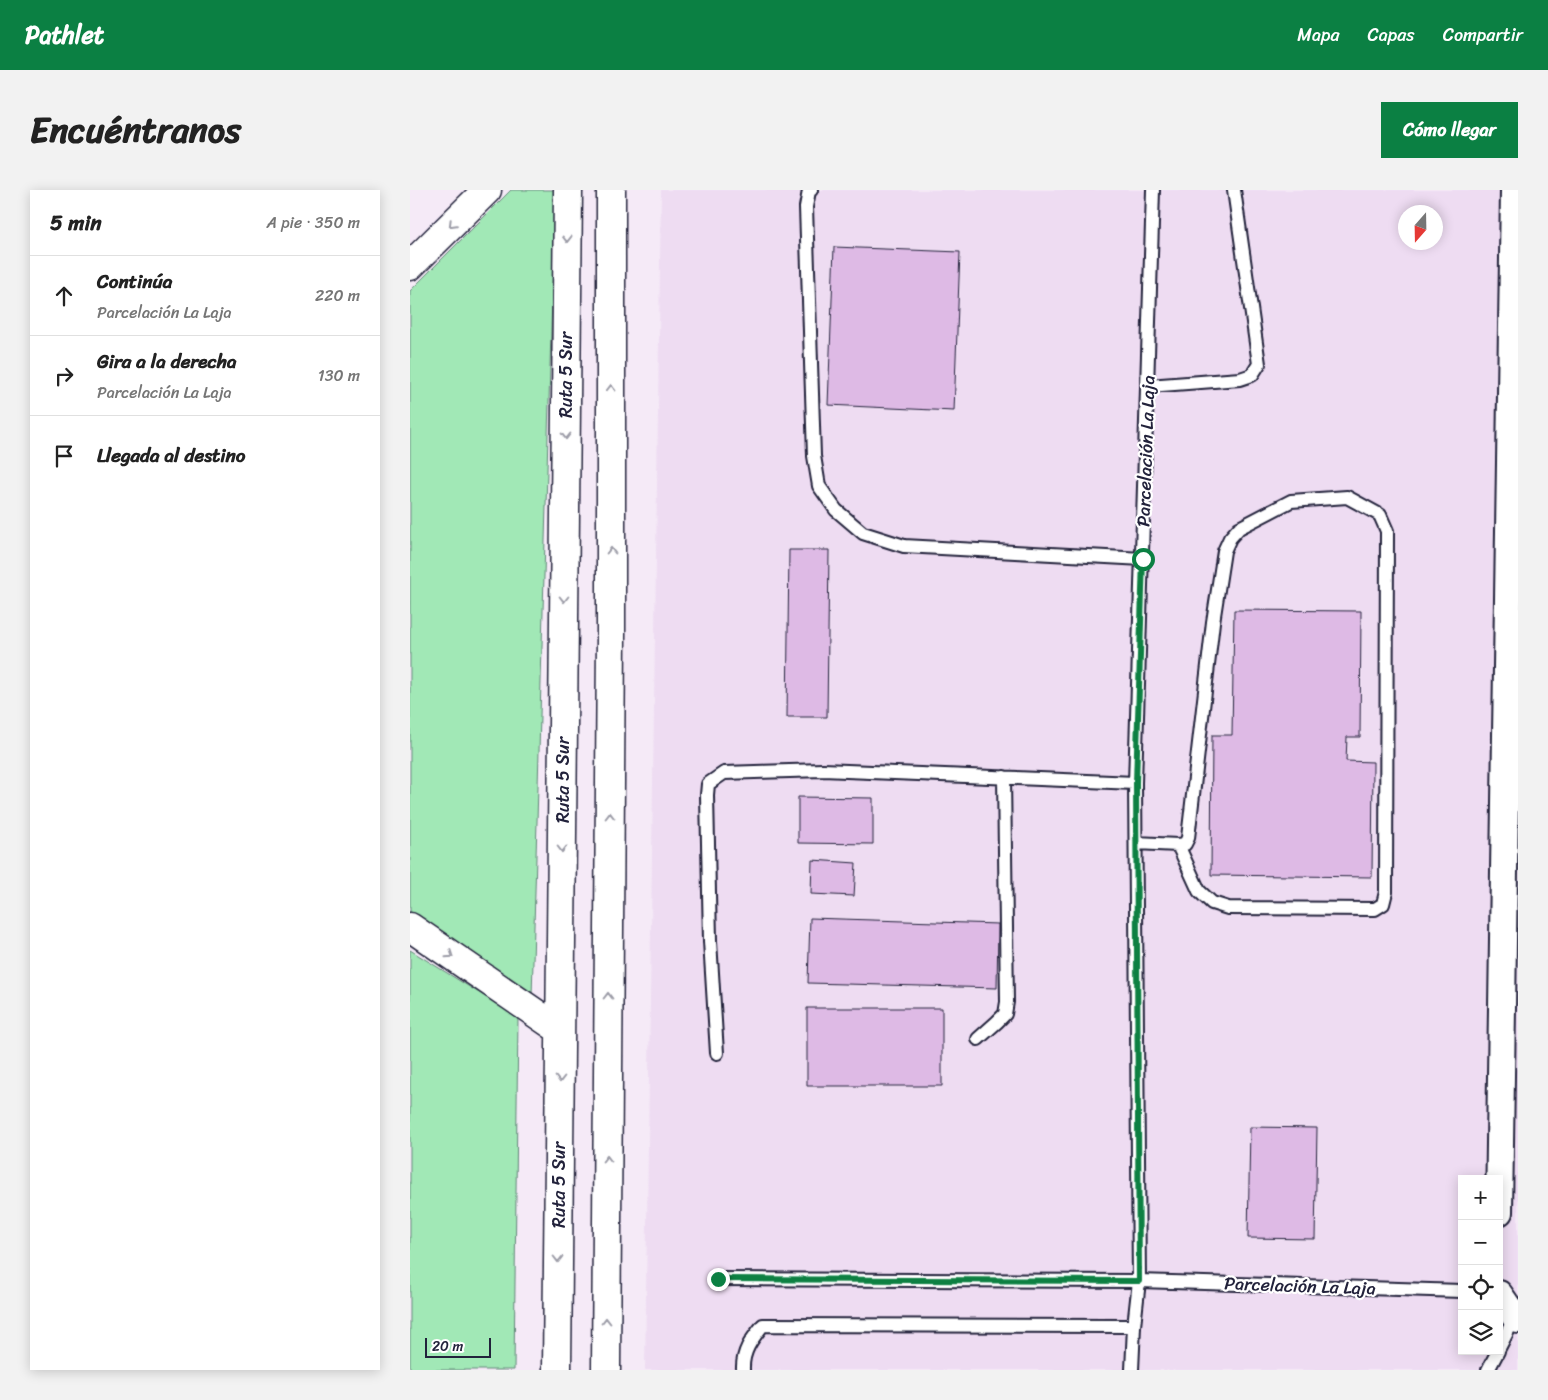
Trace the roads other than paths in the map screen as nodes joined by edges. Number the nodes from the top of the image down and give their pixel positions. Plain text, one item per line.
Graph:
1 (487, 190) edge
2 (568, 190) edge
3 (611, 190) edge
4 (811, 190) edge
5 (1153, 190) edge
6 (1234, 190) edge
7 (1514, 190) edge
8 (410, 266) edge
9 (1148, 386) junction
10 (1143, 559) junction
11 (1004, 777) junction
12 (1136, 783) junction
13 (1136, 843) junction
14 (1178, 845) junction
15 (1511, 884) edge
16 (410, 928) edge
17 (560, 1030) junction
18 (978, 1039) dead end
19 (717, 1053) dead end
20 (1500, 1175) edge
21 (718, 1279) dead end
22 (1139, 1281) junction
23 (1458, 1291) edge
24 (1503, 1300) edge
25 (1516, 1318) edge
26 (1134, 1326) junction
27 (1503, 1341) edge
28 (1496, 1355) edge
29 (558, 1370) edge
30 (606, 1370) edge
31 (743, 1370) edge
32 (1132, 1370) edge
33 (1488, 1370) edge

1 -> 8 highway
2 -> 17 highway, Ruta 5 Sur
30 -> 3 highway
4 - 10 lane
5 - 9 lane, Parcelación La Laja
6 - 9 lane
7 - 15 street
9 - 10 lane, Parcelación La Laja
10 - 12 lane, Parcelación La Laja
11 - 12 lane
11 - 18 lane
11 - 19 lane
12 - 13 lane, Parcelación La Laja
13 - 14 lane
13 - 22 lane, Parcelación La Laja
14 - 14 lane
15 - 20 street
16 -> 17 highway
17 -> 29 highway, Ruta 5 Sur
21 - 22 lane, Parcelación La Laja
22 - 23 lane, Parcelación La Laja
22 - 26 lane, Parcelación La Laja
24 - 25 street
25 - 27 lane
26 - 31 lane
26 - 32 lane, Parcelación La Laja
28 - 33 lane

